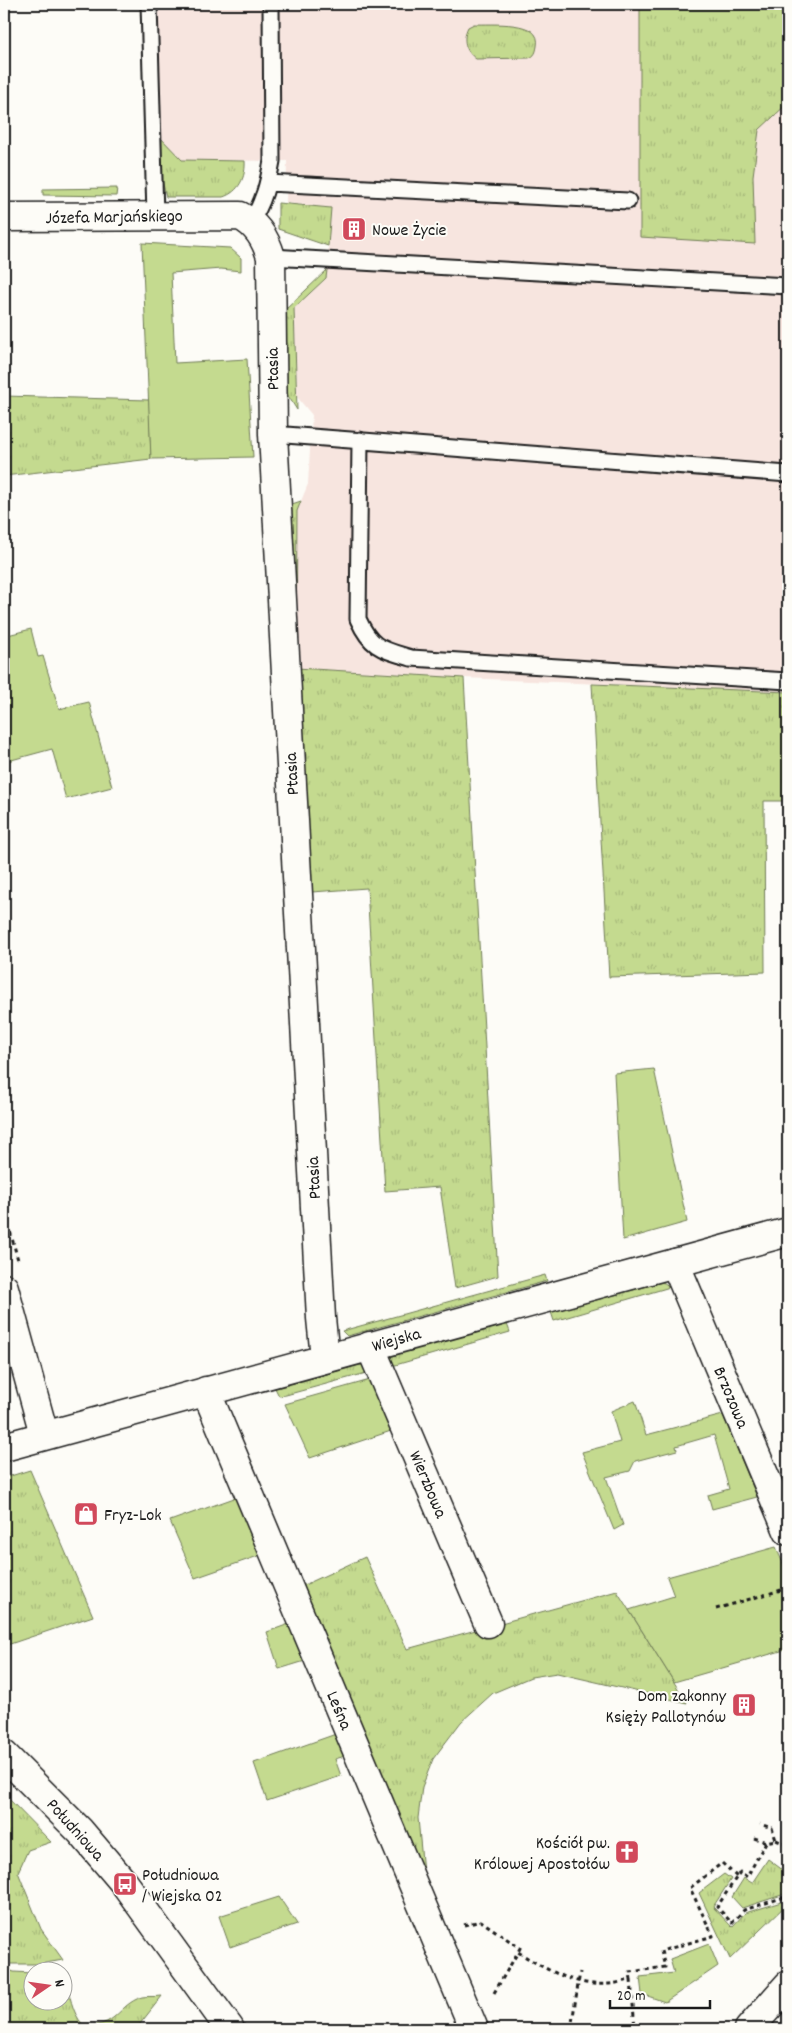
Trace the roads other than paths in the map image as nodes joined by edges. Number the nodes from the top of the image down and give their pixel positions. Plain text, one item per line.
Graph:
1 (149, 4) edge
2 (271, 4) edge
3 (268, 183) junction
4 (628, 201) dead end
5 (155, 215) junction
6 (4, 217) edge
7 (251, 222) junction
8 (271, 257) junction
9 (788, 286) edge
10 (273, 434) junction
11 (360, 440) junction
12 (788, 474) edge
13 (788, 681) edge
14 (788, 1232) edge
15 (675, 1263) junction
16 (4, 1288) edge
17 (370, 1346) junction
18 (325, 1358) junction
19 (206, 1390) junction
20 (44, 1434) junction
21 (4, 1447) edge
22 (788, 1531) edge
23 (488, 1622) dead end
24 (4, 1755) edge
25 (788, 1985) edge
26 (230, 2029) edge
27 (474, 2029) edge
28 (749, 2029) edge

1 - 5 lane
2 - 3 lane
3 - 4 lane
3 - 7 lane
5 - 6 street, Józefa Marjańskiego
5 - 7 street, Józefa Marjańskiego
7 - 8 street, Ptasia
8 - 9 lane
8 - 10 street, Ptasia
10 - 11 lane
10 - 18 street, Ptasia
11 - 12 lane
11 - 13 lane
14 - 15 street, Wiejska
15 - 17 street, Wiejska
15 - 22 street, Brzozowa
16 - 20 street
17 - 18 street, Wiejska
17 - 23 street, Wierzbowa
18 - 19 street, Wiejska
19 - 20 street, Wiejska
19 - 27 street, Leśna
20 - 21 street, Wiejska
24 - 26 street, Południowa
25 - 28 street

